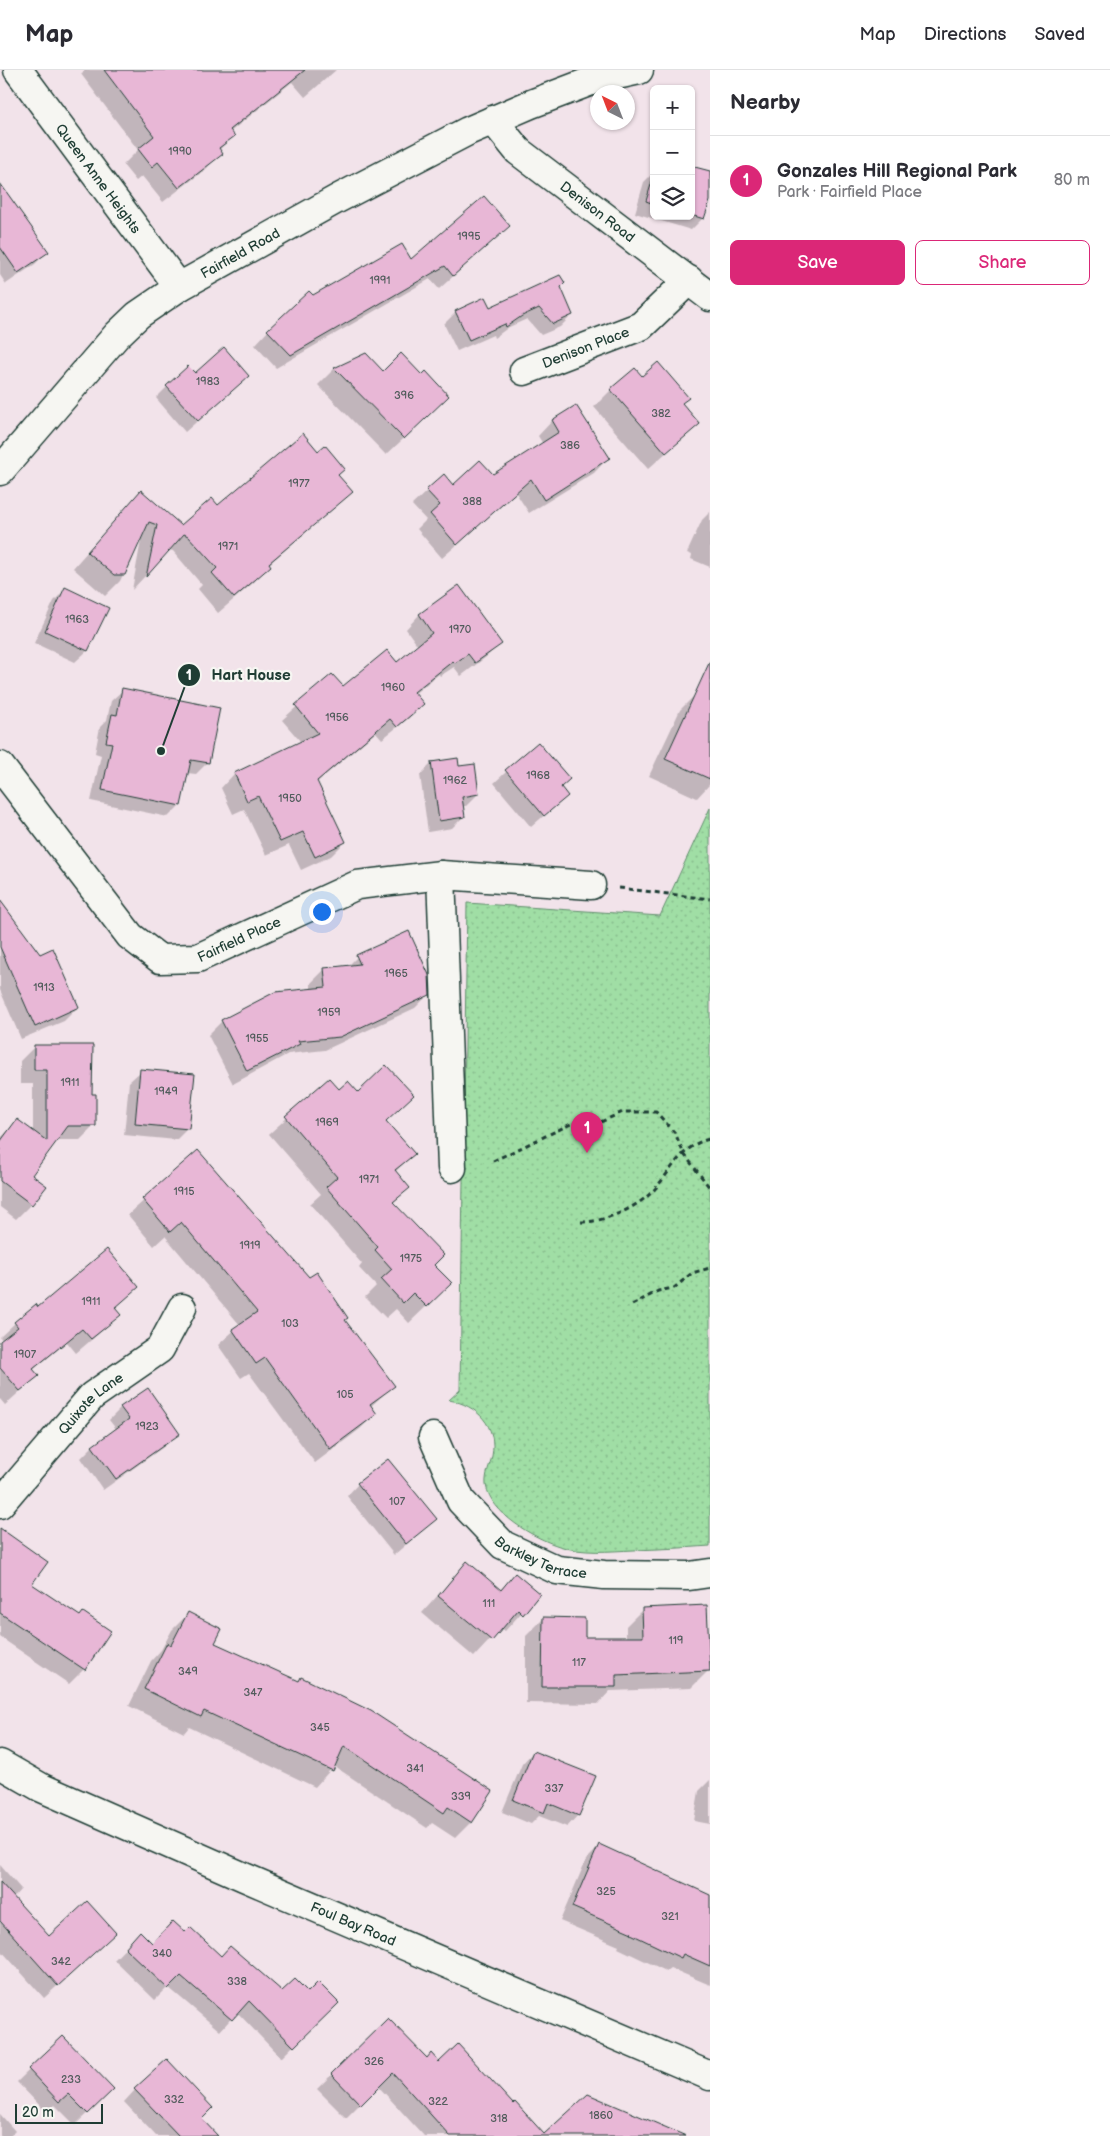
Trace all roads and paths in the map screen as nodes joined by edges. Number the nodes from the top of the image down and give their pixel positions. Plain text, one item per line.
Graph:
1 (18, 70) edge
2 (639, 70) edge
3 (493, 120) junction
4 (179, 286) junction
5 (700, 288) edge
6 (524, 371) dead end
7 (0, 471) edge
8 (0, 766) edge
9 (440, 875) junction
10 (591, 885) joint
11 (710, 899) edge
12 (710, 1139) edge
13 (684, 1154) junction
14 (493, 1161) dead end
15 (452, 1168) dead end
16 (710, 1188) edge
17 (581, 1222) dead end
18 (710, 1268) edge
19 (632, 1305) dead end
20 (182, 1308) dead end
21 (433, 1437) dead end
22 (0, 1504) edge
23 (710, 1574) edge
24 (0, 1764) edge
25 (710, 2076) edge

1 - 4 street, Queen Anne Heights
2 - 3 street, Fairfield Road
3 - 4 street, Fairfield Road
3 - 5 street, Denison Road
4 - 7 street, Fairfield Road
5 - 6 street, Denison Place
8 - 9 street, Fairfield Place
9 - 10 street, Fairfield Place
9 - 15 street
10 - 11 path
12 - 13 path
13 - 14 path
13 - 16 path
13 - 17 path
18 - 19 path
20 - 22 street, Quixote Lane
21 - 23 street, Barkley Terrace
24 - 25 street, Foul Bay Road

